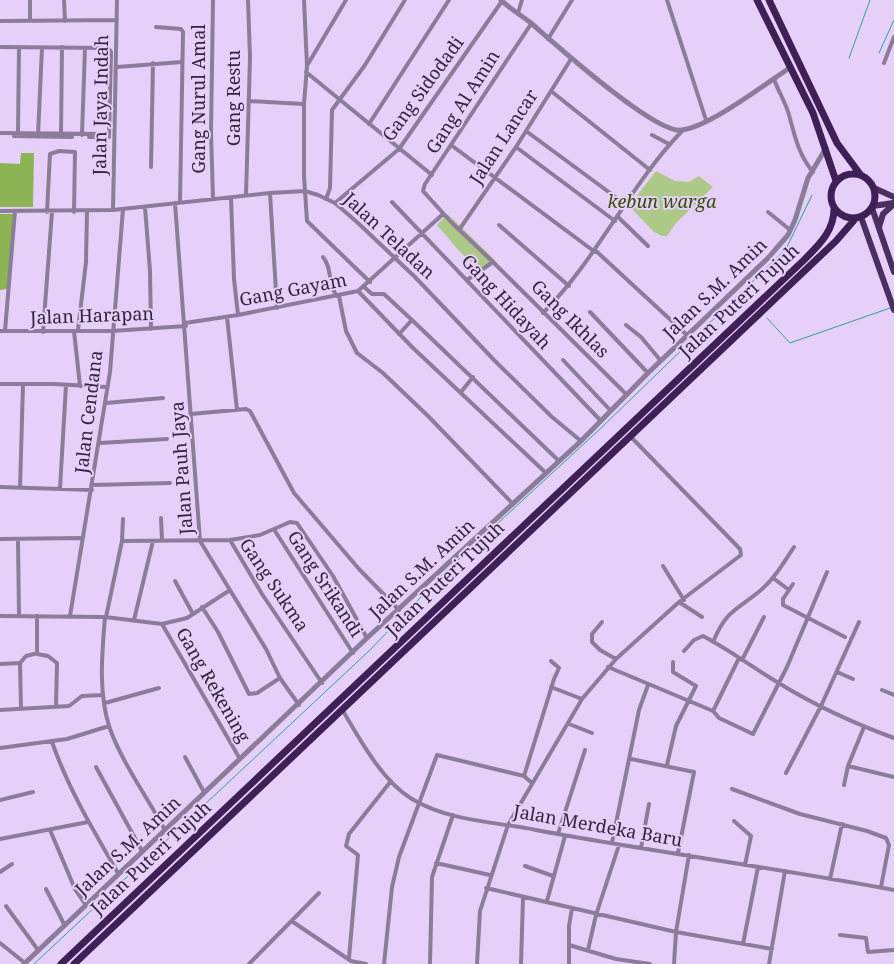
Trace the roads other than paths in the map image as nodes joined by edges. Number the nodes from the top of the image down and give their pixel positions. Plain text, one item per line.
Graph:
1 (30, 0) edge
2 (64, 0) edge
3 (117, 0) edge
4 (213, 0) edge
5 (248, 0) edge
6 (304, 0) edge
7 (346, 0) edge
8 (405, 0) edge
9 (449, 0) edge
10 (501, 0) edge
11 (522, 0) edge
12 (572, 0) edge
13 (667, 0) edge
14 (757, 0) edge
15 (768, 0) edge
16 (518, 13) junction
17 (0, 20) edge
18 (30, 20) junction
19 (117, 20) junction
20 (65, 21) junction
21 (531, 24) junction
22 (156, 27) dead end
23 (894, 37) edge
24 (548, 39) junction
25 (0, 47) edge
26 (19, 47) junction
27 (62, 47) junction
28 (42, 48) junction
29 (85, 48) junction
30 (889, 51) junction
31 (894, 53) edge
32 (571, 59) junction
33 (182, 62) junction
34 (153, 63) junction
35 (884, 63) dead end
36 (306, 66) junction
37 (117, 67) junction
38 (791, 67) junction
39 (306, 72) junction
40 (774, 79) junction
41 (551, 91) junction
42 (339, 100) junction
43 (249, 101) junction
44 (304, 104) junction
45 (706, 120) junction
46 (370, 124) junction
47 (526, 131) junction
48 (682, 131) junction
49 (0, 133) edge
50 (18, 135) junction
51 (38, 135) junction
52 (61, 135) junction
53 (109, 135) junction
54 (82, 136) junction
55 (114, 136) junction
56 (652, 136) dead end
57 (451, 144) junction
58 (669, 144) junction
59 (516, 148) junction
60 (826, 148) junction
61 (399, 149) junction
62 (151, 167) dead end
63 (650, 170) junction
64 (813, 172) junction
65 (860, 174) junction
66 (432, 175) junction
67 (494, 178) junction
68 (836, 181) junction
69 (874, 188) junction
70 (305, 191) junction
71 (270, 193) junction
72 (246, 195) junction
73 (426, 197) joint
74 (894, 197) edge
75 (231, 198) junction
76 (213, 199) junction
77 (326, 199) junction
78 (392, 202) dead end
79 (177, 203) junction
80 (335, 203) junction
81 (894, 203) edge
82 (625, 204) junction
83 (145, 207) junction
84 (834, 207) junction
85 (873, 207) junction
86 (124, 209) junction
87 (113, 210) junction
88 (0, 211) edge
89 (16, 211) junction
90 (87, 211) junction
91 (47, 212) junction
92 (52, 212) junction
93 (74, 212) junction
94 (768, 212) dead end
95 (443, 214) junction
96 (858, 217) junction
97 (616, 219) junction
98 (499, 225) dead end
99 (879, 227) junction
100 (865, 228) junction
101 (789, 229) junction
102 (460, 230) junction
103 (846, 230) junction
104 (421, 235) junction
105 (648, 246) dead end
106 (595, 251) junction
107 (323, 256) dead end
108 (395, 260) junction
109 (494, 262) junction
110 (894, 272) edge
111 (467, 280) junction
112 (370, 282) junction
113 (363, 286) junction
114 (569, 286) junction
115 (358, 291) junction
116 (338, 296) junction
117 (277, 308) junction
118 (894, 310) edge
119 (543, 312) junction
120 (590, 312) dead end
121 (238, 315) junction
122 (227, 317) junction
123 (412, 320) junction
124 (185, 324) junction
125 (626, 325) dead end
126 (151, 328) junction
127 (76, 330) junction
128 (3, 331) edge
129 (112, 331) junction
130 (43, 332) junction
131 (399, 334) junction
132 (688, 336) junction
133 (563, 360) dead end
134 (661, 361) junction
135 (648, 372) junction
136 (473, 378) junction
137 (0, 384) edge
138 (23, 384) junction
139 (66, 385) junction
140 (80, 386) junction
141 (107, 387) junction
142 (460, 392) junction
143 (627, 396) junction
144 (163, 398) dead end
145 (106, 403) junction
146 (238, 410) junction
147 (611, 411) junction
148 (191, 414) junction
149 (601, 421) junction
150 (630, 436) junction
151 (167, 439) dead end
152 (581, 441) junction
153 (100, 443) junction
154 (559, 461) junction
155 (546, 473) junction
156 (170, 483) dead end
157 (0, 487) edge
158 (20, 488) junction
159 (60, 488) junction
160 (93, 488) junction
161 (512, 504) junction
162 (161, 518) dead end
163 (123, 519) dead end
164 (275, 531) junction
165 (81, 538) junction
166 (0, 539) edge
167 (18, 539) junction
168 (162, 540) junction
169 (230, 540) junction
170 (122, 541) junction
171 (153, 541) junction
172 (200, 541) junction
173 (794, 547) dead end
174 (663, 566) dead end
175 (828, 572) dead end
176 (773, 578) junction
177 (175, 581) dead end
178 (793, 584) dead end
179 (230, 590) junction
180 (789, 590) junction
181 (684, 600) junction
182 (679, 602) junction
183 (202, 607) junction
184 (400, 610) junction
185 (193, 614) junction
186 (0, 616) edge
187 (19, 616) junction
188 (37, 616) junction
189 (70, 616) junction
190 (105, 617) junction
191 (702, 617) dead end
192 (764, 617) dead end
193 (807, 619) junction
194 (134, 620) junction
195 (602, 622) dead end
196 (859, 622) dead end
197 (162, 624) junction
198 (367, 638) junction
199 (846, 638) dead end
200 (713, 642) junction
201 (684, 651) dead end
202 (353, 653) junction
203 (36, 654) junction
204 (616, 659) junction
205 (741, 659) junction
206 (551, 661) dead end
207 (673, 662) dead end
208 (20, 663) junction
209 (0, 664) edge
210 (608, 667) junction
211 (837, 672) junction
212 (280, 678) junction
213 (853, 680) dead end
214 (322, 683) junction
215 (778, 683) junction
216 (648, 685) junction
217 (551, 687) junction
218 (159, 688) dead end
219 (882, 690) dead end
220 (103, 695) junction
221 (894, 695) edge
222 (582, 700) junction
223 (688, 701) junction
224 (105, 703) junction
225 (299, 705) junction
226 (821, 706) junction
227 (56, 707) junction
228 (20, 708) junction
229 (0, 710) edge
230 (343, 711) junction
231 (714, 711) junction
232 (569, 724) junction
233 (109, 726) junction
234 (864, 727) junction
235 (592, 733) dead end
236 (894, 738) edge
237 (52, 742) junction
238 (0, 748) edge
239 (585, 750) dead end
240 (185, 757) dead end
241 (631, 758) junction
242 (240, 759) junction
243 (667, 765) junction
244 (848, 766) junction
245 (96, 767) dead end
246 (786, 773) dead end
247 (524, 776) junction
248 (894, 777) edge
249 (391, 781) junction
250 (532, 783) junction
251 (844, 785) dead end
252 (732, 788) dead end
253 (33, 792) dead end
254 (204, 792) junction
255 (0, 800) edge
256 (418, 802) junction
257 (649, 804) dead end
258 (453, 815) junction
259 (734, 821) dead end
260 (88, 822) junction
261 (842, 824) junction
262 (508, 825) junction
263 (50, 830) junction
264 (166, 830) junction
265 (558, 834) junction
266 (565, 836) junction
267 (0, 839) edge
268 (612, 843) junction
269 (619, 845) junction
270 (641, 848) junction
271 (142, 851) junction
272 (678, 853) junction
273 (689, 855) junction
274 (170, 861) junction
275 (436, 862) junction
276 (12, 864) dead end
277 (745, 864) junction
278 (525, 866) dead end
279 (758, 866) junction
280 (176, 868) junction
281 (786, 871) junction
282 (0, 872) edge
283 (118, 873) junction
284 (490, 875) junction
285 (553, 876) junction
286 (830, 879) junction
287 (881, 887) junction
288 (486, 888) junction
289 (46, 889) dead end
290 (894, 890) edge
291 (320, 893) dead end
292 (523, 898) junction
293 (547, 901) junction
294 (6, 906) dead end
295 (86, 906) junction
296 (572, 908) junction
297 (596, 915) junction
298 (293, 922) junction
299 (64, 924) junction
300 (676, 932) junction
301 (840, 935) dead end
302 (0, 943) edge
303 (743, 944) junction
304 (569, 945) junction
305 (772, 949) junction
306 (38, 950) junction
307 (588, 950) junction
308 (894, 950) edge
309 (350, 961) edge
310 (616, 962) edge
311 (24, 964) edge
312 (61, 964) edge
313 (74, 964) edge
314 (249, 964) edge
315 (366, 964) edge
316 (384, 964) edge
317 (430, 964) edge
318 (477, 964) edge
319 (521, 964) edge
320 (568, 964) edge
321 (650, 964) edge
322 (674, 964) edge
323 (768, 964) edge

1 - 18 street
2 - 20 street
3 - 19 street, Jalan Jaya Indah
4 - 76 street, Gang Nurul Amal
5 - 43 street, Gang Restu
6 - 36 street
7 - 36 street
8 - 42 street
9 - 46 street
10 - 16 street
10 - 61 street, Gang Sidodadi
11 - 16 street
12 - 24 street
13 - 45 street
14 - 38 highway
15 - 65 highway
16 - 21 street
17 - 18 street
18 - 20 street
19 - 20 street
19 - 37 street, Jalan Jaya Indah
21 - 24 street
21 - 57 street, Gang Al Amin
22 - 33 street, Jalan Pauh Jaya
23 - 30 street
24 - 32 street
25 - 26 street
26 - 28 street
26 - 50 street
27 - 28 street
27 - 29 street
27 - 52 street
28 - 51 street
29 - 53 street
29 - 54 street
30 - 31 street
30 - 35 street
32 - 41 street, Jalan Lancar
32 - 48 street
33 - 34 street
33 - 79 street, Jalan Pauh Jaya
34 - 37 street
34 - 62 street
36 - 39 street
37 - 55 street, Jalan Jaya Indah
38 - 40 street
38 - 60 highway
39 - 42 street
39 - 44 street
40 - 45 street
40 - 64 street
41 - 47 street, Jalan Lancar
41 - 63 street
42 - 46 street
42 - 77 street
43 - 44 street
43 - 72 street, Gang Restu
44 - 70 street
45 - 48 street
46 - 61 street
47 - 59 street, Jalan Lancar
47 - 82 street
48 - 58 street
49 - 50 street
50 - 51 street
51 - 52 street
52 - 54 street
53 - 54 street
53 - 55 street
55 - 87 street, Jalan Jaya Indah
56 - 58 street
57 - 66 street, Gang Al Amin
57 - 67 street
58 - 63 street
59 - 67 street, Jalan Lancar
59 - 97 street
60 - 64 street, Jalan S.M. Amin
60 - 68 highway
61 - 66 street
61 - 80 street, Gang Sidodadi
63 - 82 street
64 - 101 street, Jalan S.M. Amin
65 - 68 highway
65 - 69 highway
66 - 73 street, Gang Al Amin
67 - 102 street, Jalan Lancar
67 - 106 street
68 - 84 highway
69 - 74 main road
69 - 85 highway
70 - 71 street, Jalan Teladan
70 - 77 street, Jalan Teladan
70 - 112 street
71 - 72 street, Jalan Teladan
71 - 117 street
72 - 75 street, Jalan Teladan
73 - 95 street, Gang Ikhlas
75 - 76 street, Jalan Teladan
75 - 121 street
76 - 79 street, Jalan Teladan
77 - 80 street, Jalan Teladan
78 - 104 street, Gang Hidayah
79 - 83 street, Jalan Teladan
79 - 124 street, Jalan Pauh Jaya
80 - 108 street, Jalan Teladan
81 - 85 main road
81 - 99 main road
82 - 97 street
83 - 86 street, Jalan Teladan
83 - 126 street
84 - 96 highway
84 - 274 highway, Jalan Puteri Tujuh
85 - 96 highway
85 - 99 main road
86 - 87 street, Jalan Teladan
86 - 129 street, Jalan Cendana
87 - 90 street, Jalan Teladan
88 - 89 street, Jalan Teladan
89 - 91 street, Jalan Teladan
89 - 128 street
90 - 93 street, Jalan Teladan
90 - 127 street
91 - 92 street, Jalan Teladan
91 - 93 street
92 - 93 street, Jalan Teladan
92 - 130 street
94 - 101 street
95 - 102 street, Gang Ikhlas
95 - 104 street, Gang Gayam
96 - 100 main road
96 - 103 highway, Jalan Puteri Tujuh
97 - 105 street
97 - 106 street
98 - 114 street
99 - 110 main road
100 - 103 main road
100 - 118 main road
101 - 132 street, Jalan S.M. Amin
102 - 109 street, Gang Ikhlas
103 - 150 highway, Jalan Puteri Tujuh
104 - 108 street, Gang Gayam
104 - 111 street, Gang Hidayah
106 - 114 street
106 - 132 street
107 - 116 street
108 - 112 street, Gang Gayam
108 - 152 street, Jalan Teladan
109 - 111 street
109 - 119 street, Gang Ikhlas
111 - 149 street, Gang Hidayah
112 - 113 street, Gang Gayam
113 - 115 street, Gang Gayam
113 - 123 street
114 - 119 street
115 - 116 street, Gang Gayam
115 - 131 street
116 - 117 street, Gang Gayam
116 - 161 street
117 - 121 street, Gang Gayam
119 - 143 street, Gang Ikhlas
120 - 135 street
121 - 122 street, Gang Gayam
122 - 124 street, Gang Gayam
122 - 146 street
123 - 131 street
123 - 136 street
124 - 126 street, Jalan Harapan
124 - 148 street, Jalan Pauh Jaya
125 - 134 street
126 - 129 street, Jalan Harapan
127 - 129 street, Jalan Harapan
127 - 130 street, Jalan Harapan
127 - 140 street
128 - 130 street, Jalan Harapan
129 - 141 street, Jalan Cendana
131 - 142 street
132 - 134 street, Jalan S.M. Amin
133 - 147 street
134 - 135 street, Jalan S.M. Amin
135 - 143 street, Jalan S.M. Amin
136 - 142 street
136 - 154 street
137 - 138 street
138 - 139 street
138 - 158 street
139 - 140 street
139 - 159 street
140 - 141 street
141 - 145 street, Jalan Cendana
142 - 155 street
143 - 147 street, Jalan S.M. Amin
144 - 145 street
145 - 153 street, Jalan Cendana
146 - 148 street
146 - 184 street
147 - 149 street, Jalan S.M. Amin
148 - 172 street, Jalan Pauh Jaya
149 - 152 street, Jalan S.M. Amin
150 - 181 street
150 - 230 highway, Jalan Puteri Tujuh
151 - 153 street
152 - 154 street, Jalan S.M. Amin
153 - 160 street, Jalan Cendana
154 - 155 street, Jalan S.M. Amin
155 - 161 street, Jalan S.M. Amin
156 - 160 street
157 - 158 street
158 - 159 street
159 - 160 street
160 - 165 street, Jalan Cendana
161 - 184 street, Jalan S.M. Amin
162 - 168 street
163 - 170 street
164 - 169 street
164 - 198 street
164 - 202 street, Gang Srikandi
165 - 167 street
165 - 189 street, Jalan Cendana
166 - 167 street
167 - 187 street
168 - 171 street, Gang Sukma
168 - 172 street, Gang Sukma
169 - 172 street, Gang Sukma
169 - 214 street, Gang Sukma
170 - 171 street, Gang Sukma
170 - 190 street
171 - 194 street
172 - 179 street, Jalan Pauh Jaya
173 - 176 street
174 - 181 street
175 - 193 street
176 - 180 street
176 - 200 street
177 - 185 street
178 - 180 street
179 - 183 street
179 - 212 street, Jalan Pauh Jaya
180 - 193 street
181 - 182 street
182 - 191 street
182 - 204 street
183 - 185 street
183 - 212 street
184 - 198 street, Jalan S.M. Amin
185 - 197 street
186 - 187 street
187 - 188 street
188 - 189 street
188 - 203 street
189 - 190 street
190 - 194 street
190 - 220 street
192 - 205 street
193 - 199 street
193 - 215 street
194 - 197 street
195 - 204 street
196 - 211 street
197 - 242 street, Gang Rekening
198 - 202 street, Jalan S.M. Amin
200 - 201 street
200 - 205 street
202 - 214 street, Jalan S.M. Amin
203 - 208 street
203 - 227 street
204 - 210 street
205 - 215 street
205 - 231 street
206 - 217 street
207 - 223 street
208 - 209 street
208 - 228 street
210 - 216 street
210 - 222 street
211 - 213 street
211 - 226 street
212 - 225 street, Jalan Pauh Jaya
214 - 225 street, Jalan S.M. Amin
215 - 226 street
215 - 231 street
216 - 223 street
216 - 241 street
217 - 222 street
217 - 247 street
218 - 224 street
219 - 221 street
220 - 224 street
220 - 227 street
222 - 232 street
223 - 231 street
223 - 243 street
224 - 233 street
225 - 242 street, Jalan S.M. Amin
226 - 234 street
226 - 246 street
227 - 228 street
228 - 229 street
230 - 249 street, Jalan Merdeka Baru
230 - 280 highway, Jalan Puteri Tujuh
232 - 235 street
232 - 250 street
233 - 237 street
233 - 264 street
234 - 236 street
234 - 244 street
237 - 238 street
237 - 260 street
239 - 265 street
240 - 254 street
241 - 243 street
241 - 268 street
242 - 254 street, Jalan S.M. Amin
243 - 272 street
244 - 248 street
244 - 251 street
245 - 271 street
247 - 250 street
247 - 256 street
249 - 256 street, Jalan Merdeka Baru
249 - 309 street
250 - 262 street
252 - 261 street
253 - 255 street
254 - 264 street, Jalan S.M. Amin
256 - 258 street, Jalan Merdeka Baru
256 - 316 street
257 - 270 street
258 - 262 street, Jalan Merdeka Baru
258 - 275 street
259 - 277 street
260 - 263 street
260 - 283 street
261 - 286 street
261 - 287 street
262 - 265 street, Jalan Merdeka Baru
262 - 284 street
263 - 267 street
263 - 295 street
264 - 271 street, Jalan S.M. Amin
265 - 266 street, Jalan Merdeka Baru
266 - 268 street, Jalan Merdeka Baru
266 - 285 street
268 - 269 street, Jalan Merdeka Baru
269 - 270 street, Jalan Merdeka Baru
269 - 297 street
270 - 272 street, Jalan Merdeka Baru
271 - 283 street, Jalan S.M. Amin
272 - 273 street, Jalan Merdeka Baru
273 - 277 street, Jalan Merdeka Baru
273 - 300 street
274 - 280 highway
274 - 312 highway, Jalan Puteri Tujuh
275 - 284 street
275 - 317 street
276 - 282 street
277 - 279 street, Jalan Merdeka Baru
278 - 285 street
279 - 281 street, Jalan Merdeka Baru
279 - 303 street
280 - 313 highway, Jalan Puteri Tujuh
281 - 286 street, Jalan Merdeka Baru
281 - 305 street
283 - 295 street, Jalan S.M. Amin
284 - 288 street
285 - 293 street
286 - 287 street, Jalan Merdeka Baru
287 - 290 street, Jalan Merdeka Baru
288 - 292 street
288 - 318 street
289 - 299 street
291 - 298 street
292 - 293 street
292 - 319 street
293 - 296 street
294 - 306 street
295 - 299 street, Jalan S.M. Amin
296 - 297 street
296 - 304 street
297 - 300 street
297 - 307 street
298 - 309 street
298 - 314 street
299 - 306 street, Jalan S.M. Amin
300 - 303 street
300 - 322 street
301 - 308 street
302 - 311 street
303 - 305 street
304 - 307 street
304 - 320 street
305 - 323 street
306 - 311 street, Jalan S.M. Amin
307 - 310 street
309 - 315 street
310 - 321 street

